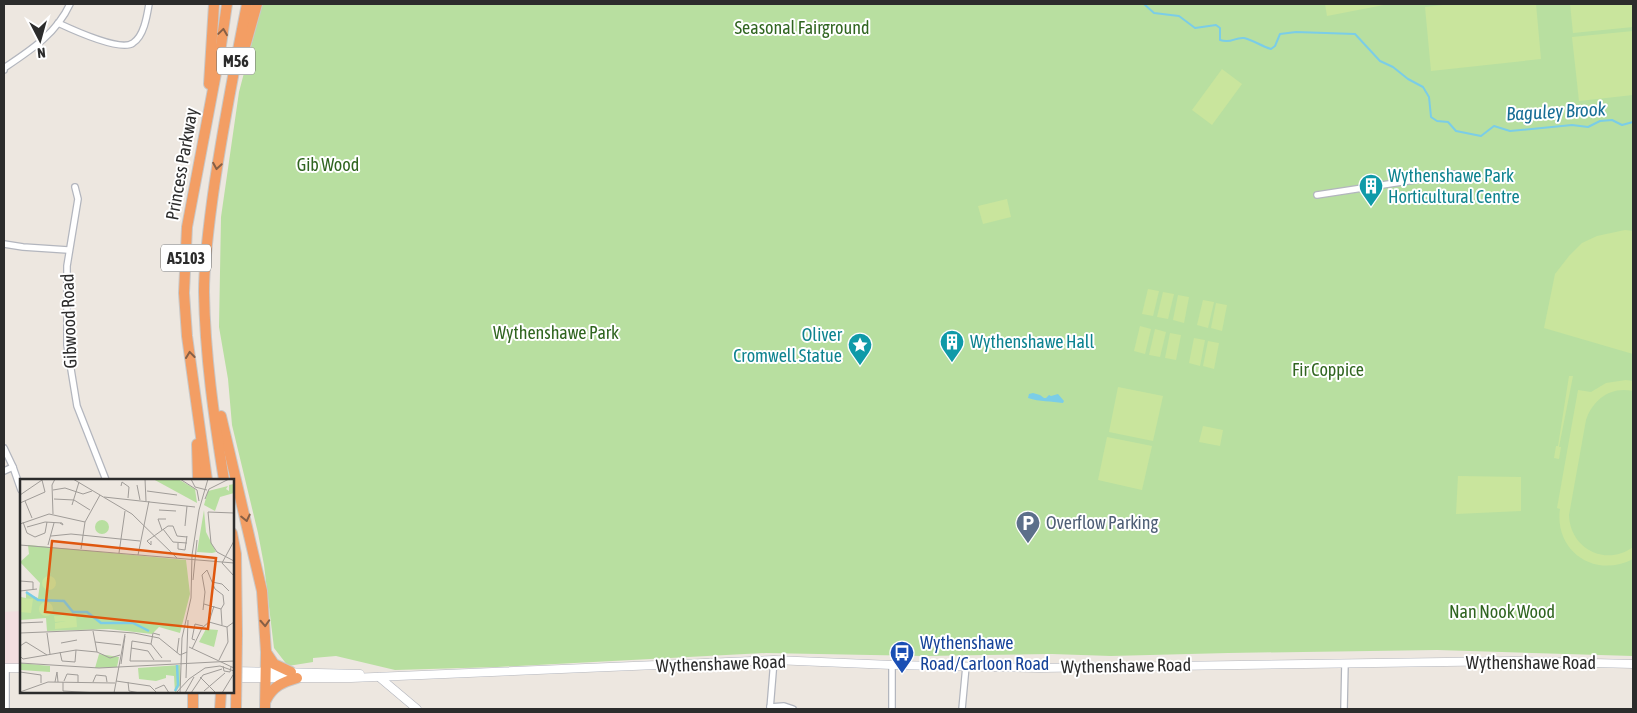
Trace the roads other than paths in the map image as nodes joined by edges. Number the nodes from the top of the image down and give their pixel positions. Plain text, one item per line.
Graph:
1 (70, 4) edge
2 (149, 4) edge
3 (214, 4) edge
4 (227, 4) edge
5 (247, 4) edge
6 (257, 4) edge
7 (58, 24) junction
8 (4, 69) edge
9 (207, 114) junction
10 (224, 118) junction
11 (1454, 174) dead end
12 (76, 187) dead end
13 (1317, 195) dead end
14 (4, 244) edge
15 (68, 250) junction
16 (209, 369) junction
17 (196, 403) junction
18 (4, 448) edge
19 (13, 467) junction
20 (4, 471) edge
21 (106, 479) edge
22 (198, 479) edge
23 (207, 479) edge
24 (224, 479) edge
25 (20, 487) edge
26 (234, 544) edge
27 (266, 652) junction
28 (774, 660) junction
29 (1345, 663) junction
30 (1633, 664) edge
31 (892, 665) junction
32 (966, 666) junction
33 (5, 668) edge
34 (20, 668) edge
35 (234, 671) edge
36 (266, 675) junction
37 (294, 675) junction
38 (379, 676) junction
39 (234, 678) edge
40 (221, 693) edge
41 (265, 706) edge
42 (770, 708) edge
43 (6, 709) edge
44 (220, 709) edge
45 (236, 709) edge
46 (417, 709) edge
47 (793, 709) edge
48 (892, 709) edge
49 (962, 709) edge
50 (1344, 709) edge

1 - 7 street
2 - 7 street
3 - 9 highway, A5103
9 -> 4 highway, Princess Parkway / M56
5 - 10 highway, Princess Parkway / M56
6 - 10 highway, A5103
7 - 8 street
17 -> 9 highway, Princess Parkway / A5103
10 -> 16 highway, Princess Parkway / A5103
11 - 13 street
12 - 15 street, Gibwood Road
14 - 15 street
15 - 21 street, Gibwood Road
16 - 24 highway, Princess Parkway / A5103
16 -> 27 highway
17 - 22 highway
17 - 23 highway, Princess Parkway / A5103
18 - 19 street
19 - 20 street
19 - 25 street
26 - 45 highway, bridge
27 - 36 highway
27 - 37 highway
28 - 31 main road, Wythenshawe Road
28 - 38 main road, Wythenshawe Road
28 - 42 street
29 - 30 main road, Wythenshawe Road
29 - 32 main road, Wythenshawe Road
29 - 50 street
31 - 32 main road, Wythenshawe Road
31 - 48 street
32 - 49 street
33 - 34 main road
33 - 43 street
35 - 36 main road, Wythenshawe Road
36 - 37 main road, Wythenshawe Road
36 - 39 main road, Wythenshawe Road
36 - 41 highway
37 - 38 main road, Wythenshawe Road
37 - 41 highway
38 - 46 main road
40 - 44 highway
42 - 47 street

